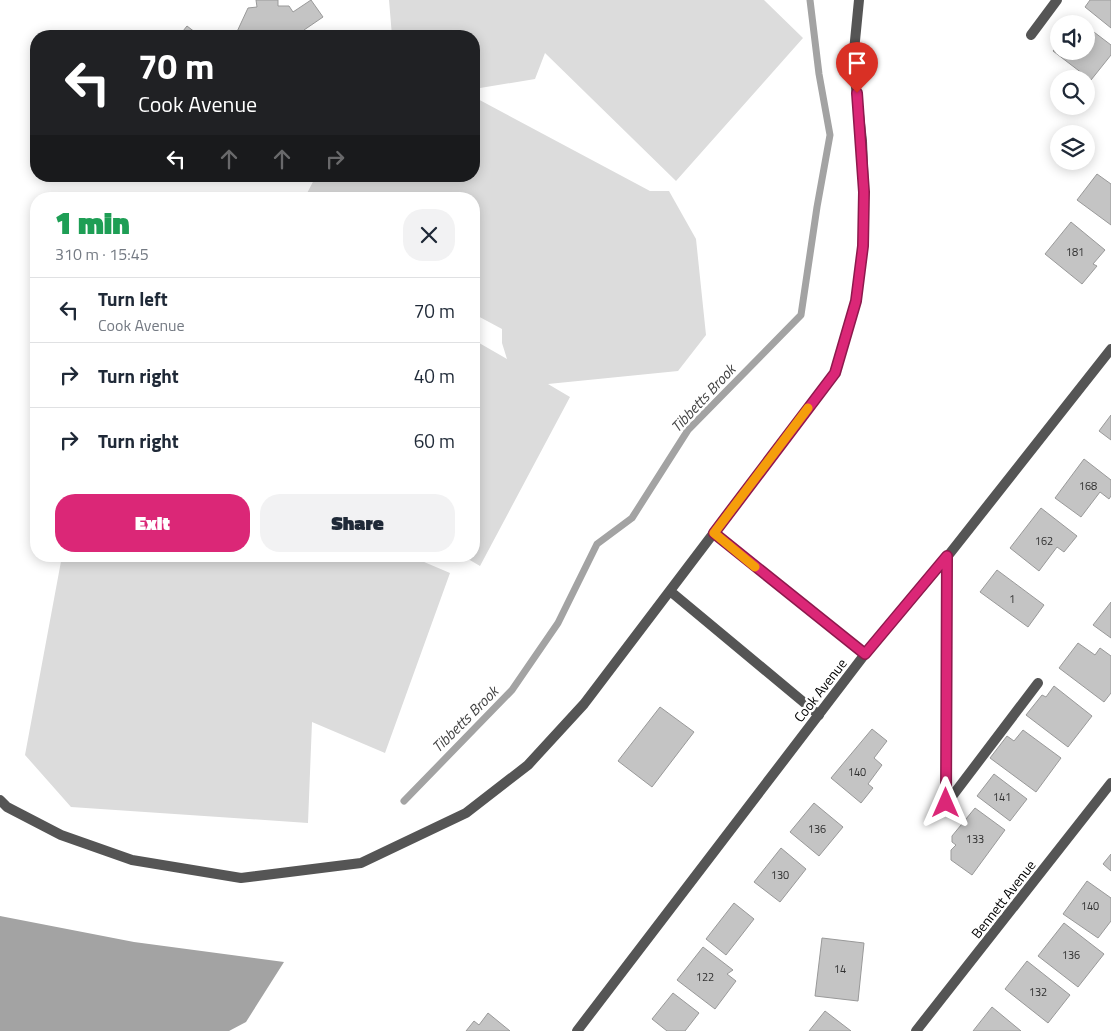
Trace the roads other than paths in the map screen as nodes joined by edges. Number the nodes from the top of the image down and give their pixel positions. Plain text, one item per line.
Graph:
1 (859, 0) edge
2 (1057, 0) edge
3 (1031, 35) dead end
4 (1111, 349) edge
5 (714, 533) junction
6 (947, 556) junction
7 (670, 591) junction
8 (865, 654) junction
9 (1038, 684) dead end
10 (818, 714) junction
11 (1111, 783) edge
12 (0, 800) edge
13 (577, 1031) edge
14 (916, 1031) edge

1 - 5 street
2 - 3 street
4 - 6 street, Cook Avenue
5 - 7 street
5 - 8 street
6 - 8 street, Cook Avenue
6 - 9 street
7 - 10 street
7 - 12 street
8 - 10 street, Cook Avenue
10 - 13 street, Cook Avenue
11 - 14 street, Bennett Avenue

